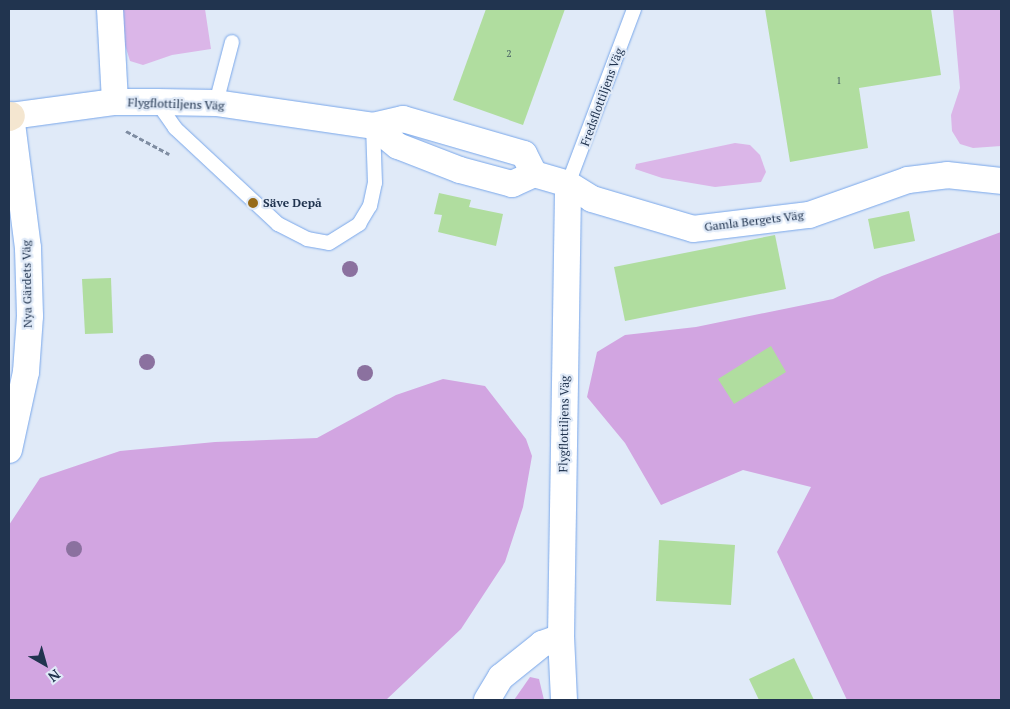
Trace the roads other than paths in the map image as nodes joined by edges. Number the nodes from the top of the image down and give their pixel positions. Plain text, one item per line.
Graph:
1 (110, 9) edge
2 (634, 9) edge
3 (232, 42) dead end
4 (157, 102) junction
5 (109, 103) junction
6 (216, 103) junction
7 (10, 117) edge
8 (373, 126) junction
9 (1001, 181) edge
10 (568, 184) junction
11 (9, 450) edge
12 (561, 637) junction
13 (487, 700) edge
14 (564, 700) edge

1 - 5 street
2 - 10 lane, Fredsflottiljens Väg
3 - 6 lane
4 - 5 street, Flygflottiljens Väg
4 - 6 street, Flygflottiljens Väg
4 - 8 lane
5 - 7 street, Flygflottiljens Väg
6 - 8 street, Flygflottiljens Väg
7 - 11 street, Nya Gärdets Väg
8 - 10 street, Flygflottiljens Väg
9 - 10 street, Gamla Bergets Väg
10 - 12 street, Flygflottiljens Väg
12 - 13 street
12 - 14 street, Flygflottiljens Väg

